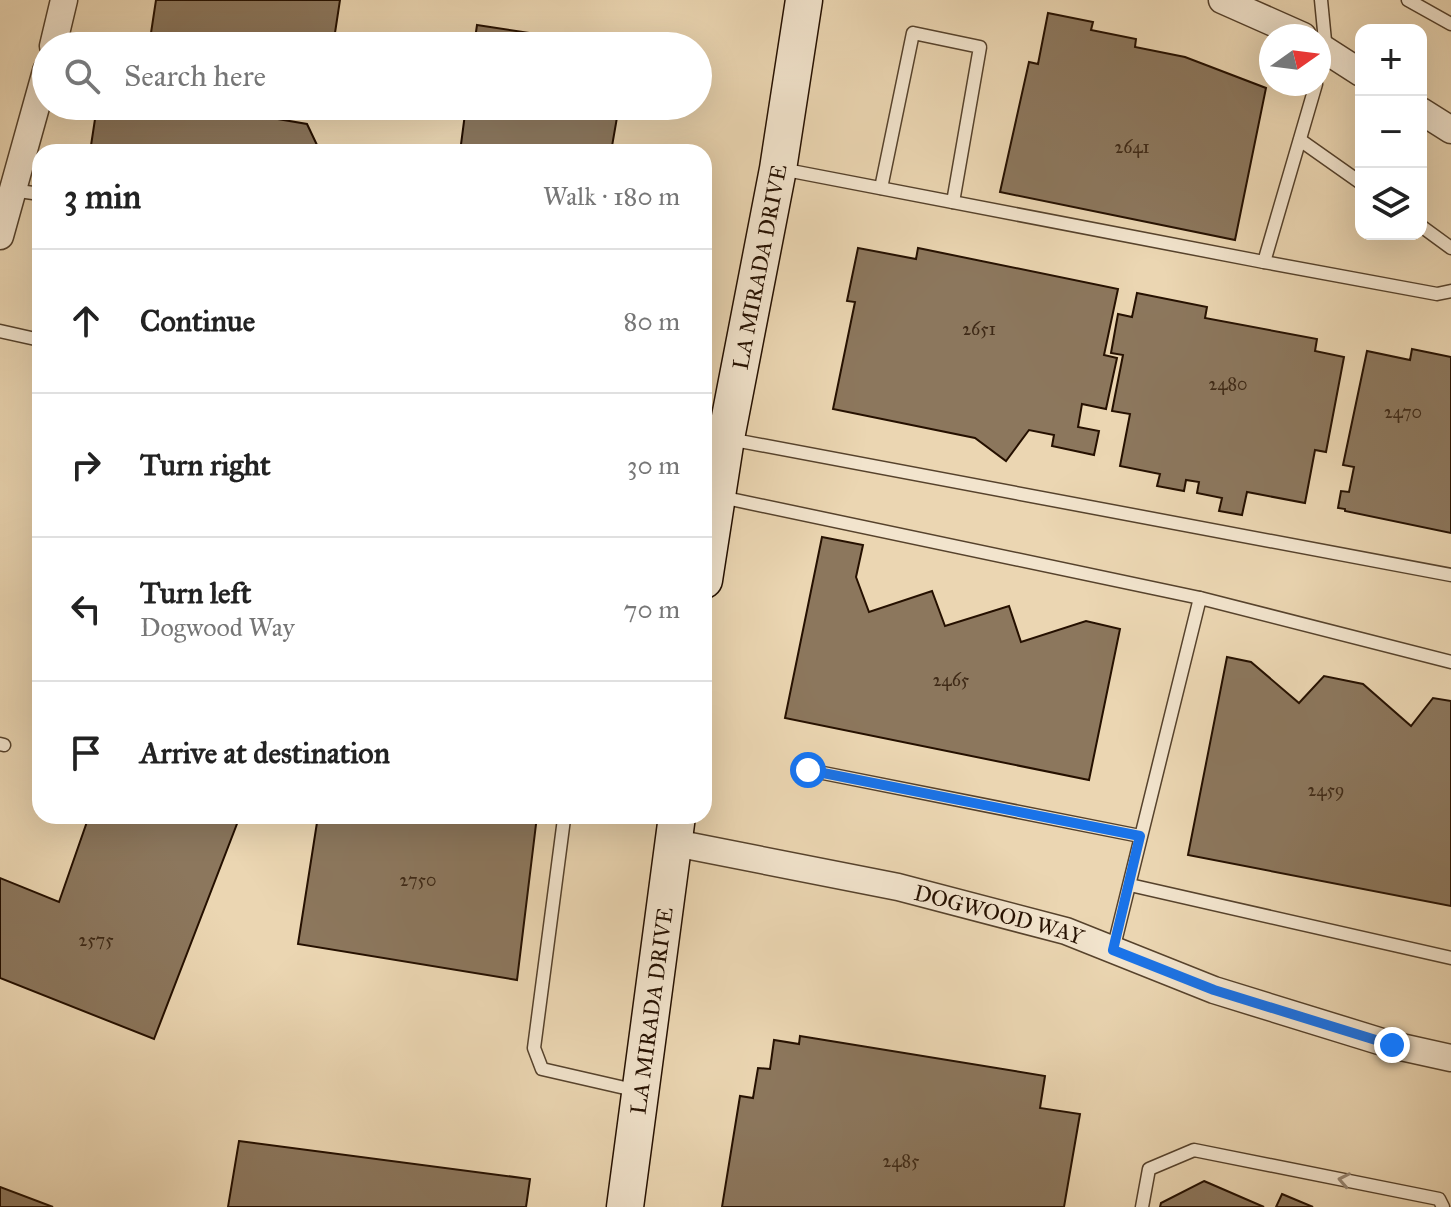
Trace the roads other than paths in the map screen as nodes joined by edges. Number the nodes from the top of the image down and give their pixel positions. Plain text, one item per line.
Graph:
1 (64, 0) edge
2 (804, 0) edge
3 (1222, 0) edge
4 (1321, 0) edge
5 (1408, 0) edge
6 (1256, 7) edge
7 (1284, 24) edge
8 (1321, 24) edge
9 (1451, 24) edge
10 (56, 32) edge
11 (1331, 61) edge
12 (1355, 71) edge
13 (1313, 96) edge
14 (1427, 115) edge
15 (32, 120) edge
16 (1451, 130) edge
17 (1300, 140) junction
18 (778, 169) junction
19 (1355, 179) edge
20 (881, 188) junction
21 (12, 190) junction
22 (32, 193) edge
23 (953, 202) junction
24 (1, 230) edge
25 (1427, 230) edge
26 (1451, 248) edge
27 (1264, 262) junction
28 (1451, 291) edge
29 (0, 331) edge
30 (32, 338) edge
31 (726, 438) junction
32 (717, 496) junction
33 (712, 528) edge
34 (1451, 575) edge
35 (1200, 598) junction
36 (1451, 662) edge
37 (808, 770) dead end
38 (563, 824) edge
39 (676, 830) edge
40 (1140, 836) junction
41 (1130, 885) junction
42 (1113, 950) junction
43 (1451, 958) edge
44 (1451, 1058) edge
45 (641, 1091) junction
46 (625, 1207) edge
47 (1142, 1207) edge
48 (1443, 1207) edge

1 - 10 street
2 - 18 main road, LA MIRADA DRIVE
3 - 6 street
4 - 8 lane
5 - 9 lane
6 - 7 street
11 - 12 street
13 - 17 lane
14 - 16 street
15 - 21 street
17 - 19 lane
17 - 27 lane
18 - 20 lane
18 - 31 main road, LA MIRADA DRIVE
20 - 23 lane
20 - 23 lane
21 - 22 lane
21 - 24 street
23 - 27 lane
25 - 26 lane
27 - 28 lane
29 - 30 lane
31 - 32 main road, LA MIRADA DRIVE
31 - 34 lane
32 - 33 main road, LA MIRADA DRIVE
32 - 35 lane
35 - 36 lane
35 - 40 lane
37 - 40 lane
38 - 45 lane
39 - 42 street, DOGWOOD WAY
39 - 45 main road, LA MIRADA DRIVE
40 - 41 lane
41 - 42 lane
41 - 43 lane
42 - 44 street, DOGWOOD WAY
45 - 46 main road, LA MIRADA DRIVE
48 -> 47 lane

